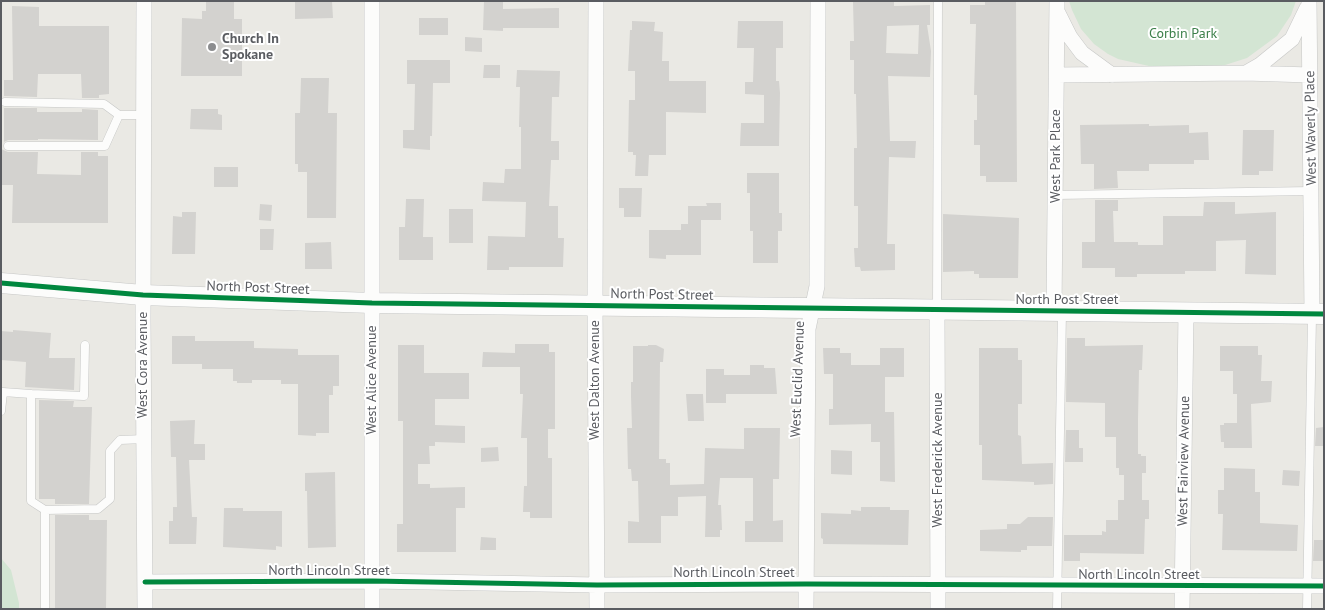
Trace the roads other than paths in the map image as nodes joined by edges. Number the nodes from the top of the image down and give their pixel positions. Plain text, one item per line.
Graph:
1 (144, 1) edge
2 (372, 1) edge
3 (596, 1) edge
4 (818, 1) edge
5 (938, 1) edge
6 (1314, 3) edge
7 (1057, 5) edge
8 (1245, 74) junction
9 (1057, 75) junction
10 (1112, 75) junction
11 (1310, 75) junction
12 (4, 102) dead end
13 (119, 115) junction
14 (143, 115) junction
15 (8, 146) dead end
16 (1311, 191) junction
17 (1056, 194) junction
18 (1, 283) edge
19 (143, 295) junction
20 (372, 304) junction
21 (595, 305) junction
22 (813, 308) junction
23 (938, 310) junction
24 (1058, 311) junction
25 (1186, 312) junction
26 (1318, 314) edge
27 (85, 345) dead end
28 (2, 392) edge
29 (31, 394) junction
30 (1, 411) edge
31 (144, 439) junction
32 (45, 510) junction
33 (145, 582) junction
34 (372, 582) junction
35 (806, 584) junction
36 (938, 584) junction
37 (597, 585) junction
38 (1058, 586) junction
39 (1182, 586) junction
40 (1307, 586) junction
41 (1324, 586) edge
42 (45, 609) edge
43 (145, 609) edge
44 (372, 609) edge
45 (597, 609) edge
46 (806, 609) edge
47 (938, 609) edge
48 (1057, 609) edge
49 (1182, 609) edge
50 (1306, 609) edge

1 - 14 street, West Cora Avenue
2 - 20 street, West Alice Avenue
3 - 21 street, West Dalton Avenue
4 - 22 street, West Euclid Avenue
5 - 23 lane
6 - 8 street
6 - 11 street, West Waverly Place
7 - 9 street, West Park Place
7 - 10 street
8 - 10 street
8 - 11 street
9 - 10 street
9 - 17 street, West Park Place
11 - 16 street, West Waverly Place
12 - 13 lane
13 - 14 lane
13 - 15 lane
14 - 19 street, West Cora Avenue
16 - 17 lane
16 - 26 street, West Waverly Place
17 - 24 street, West Park Place
18 - 19 street, North Post Street
19 - 20 street, North Post Street
19 - 31 street, West Cora Avenue
20 - 21 street, North Post Street
20 - 34 street, West Alice Avenue
21 - 22 street, North Post Street
21 - 37 street, West Dalton Avenue
22 - 23 street, North Post Street
22 - 35 street, West Euclid Avenue
23 - 24 street, North Post Street
23 - 36 street, West Frederick Avenue
24 - 25 street, North Post Street
24 - 38 lane
25 - 26 street, North Post Street
25 - 39 street, West Fairview Avenue
26 - 40 lane
27 - 29 lane
28 - 29 lane
28 - 30 lane
29 - 32 lane
31 - 32 lane
31 - 33 street, West Cora Avenue
32 - 42 lane
33 - 34 street, North Lincoln Street
33 - 43 street, West Cora Avenue
34 - 37 street, North Lincoln Street
34 - 44 street, West Alice Avenue
35 - 36 street, North Lincoln Street
35 - 37 street, North Lincoln Street
35 - 46 street, West Euclid Avenue
36 - 38 street, North Lincoln Street
36 - 47 street, West Frederick Avenue
37 - 45 street, West Dalton Avenue
38 - 39 street, North Lincoln Street
38 - 48 lane
39 - 40 street, North Lincoln Street
39 - 49 street, West Fairview Avenue
40 - 41 street, North Lincoln Street
40 - 50 lane

